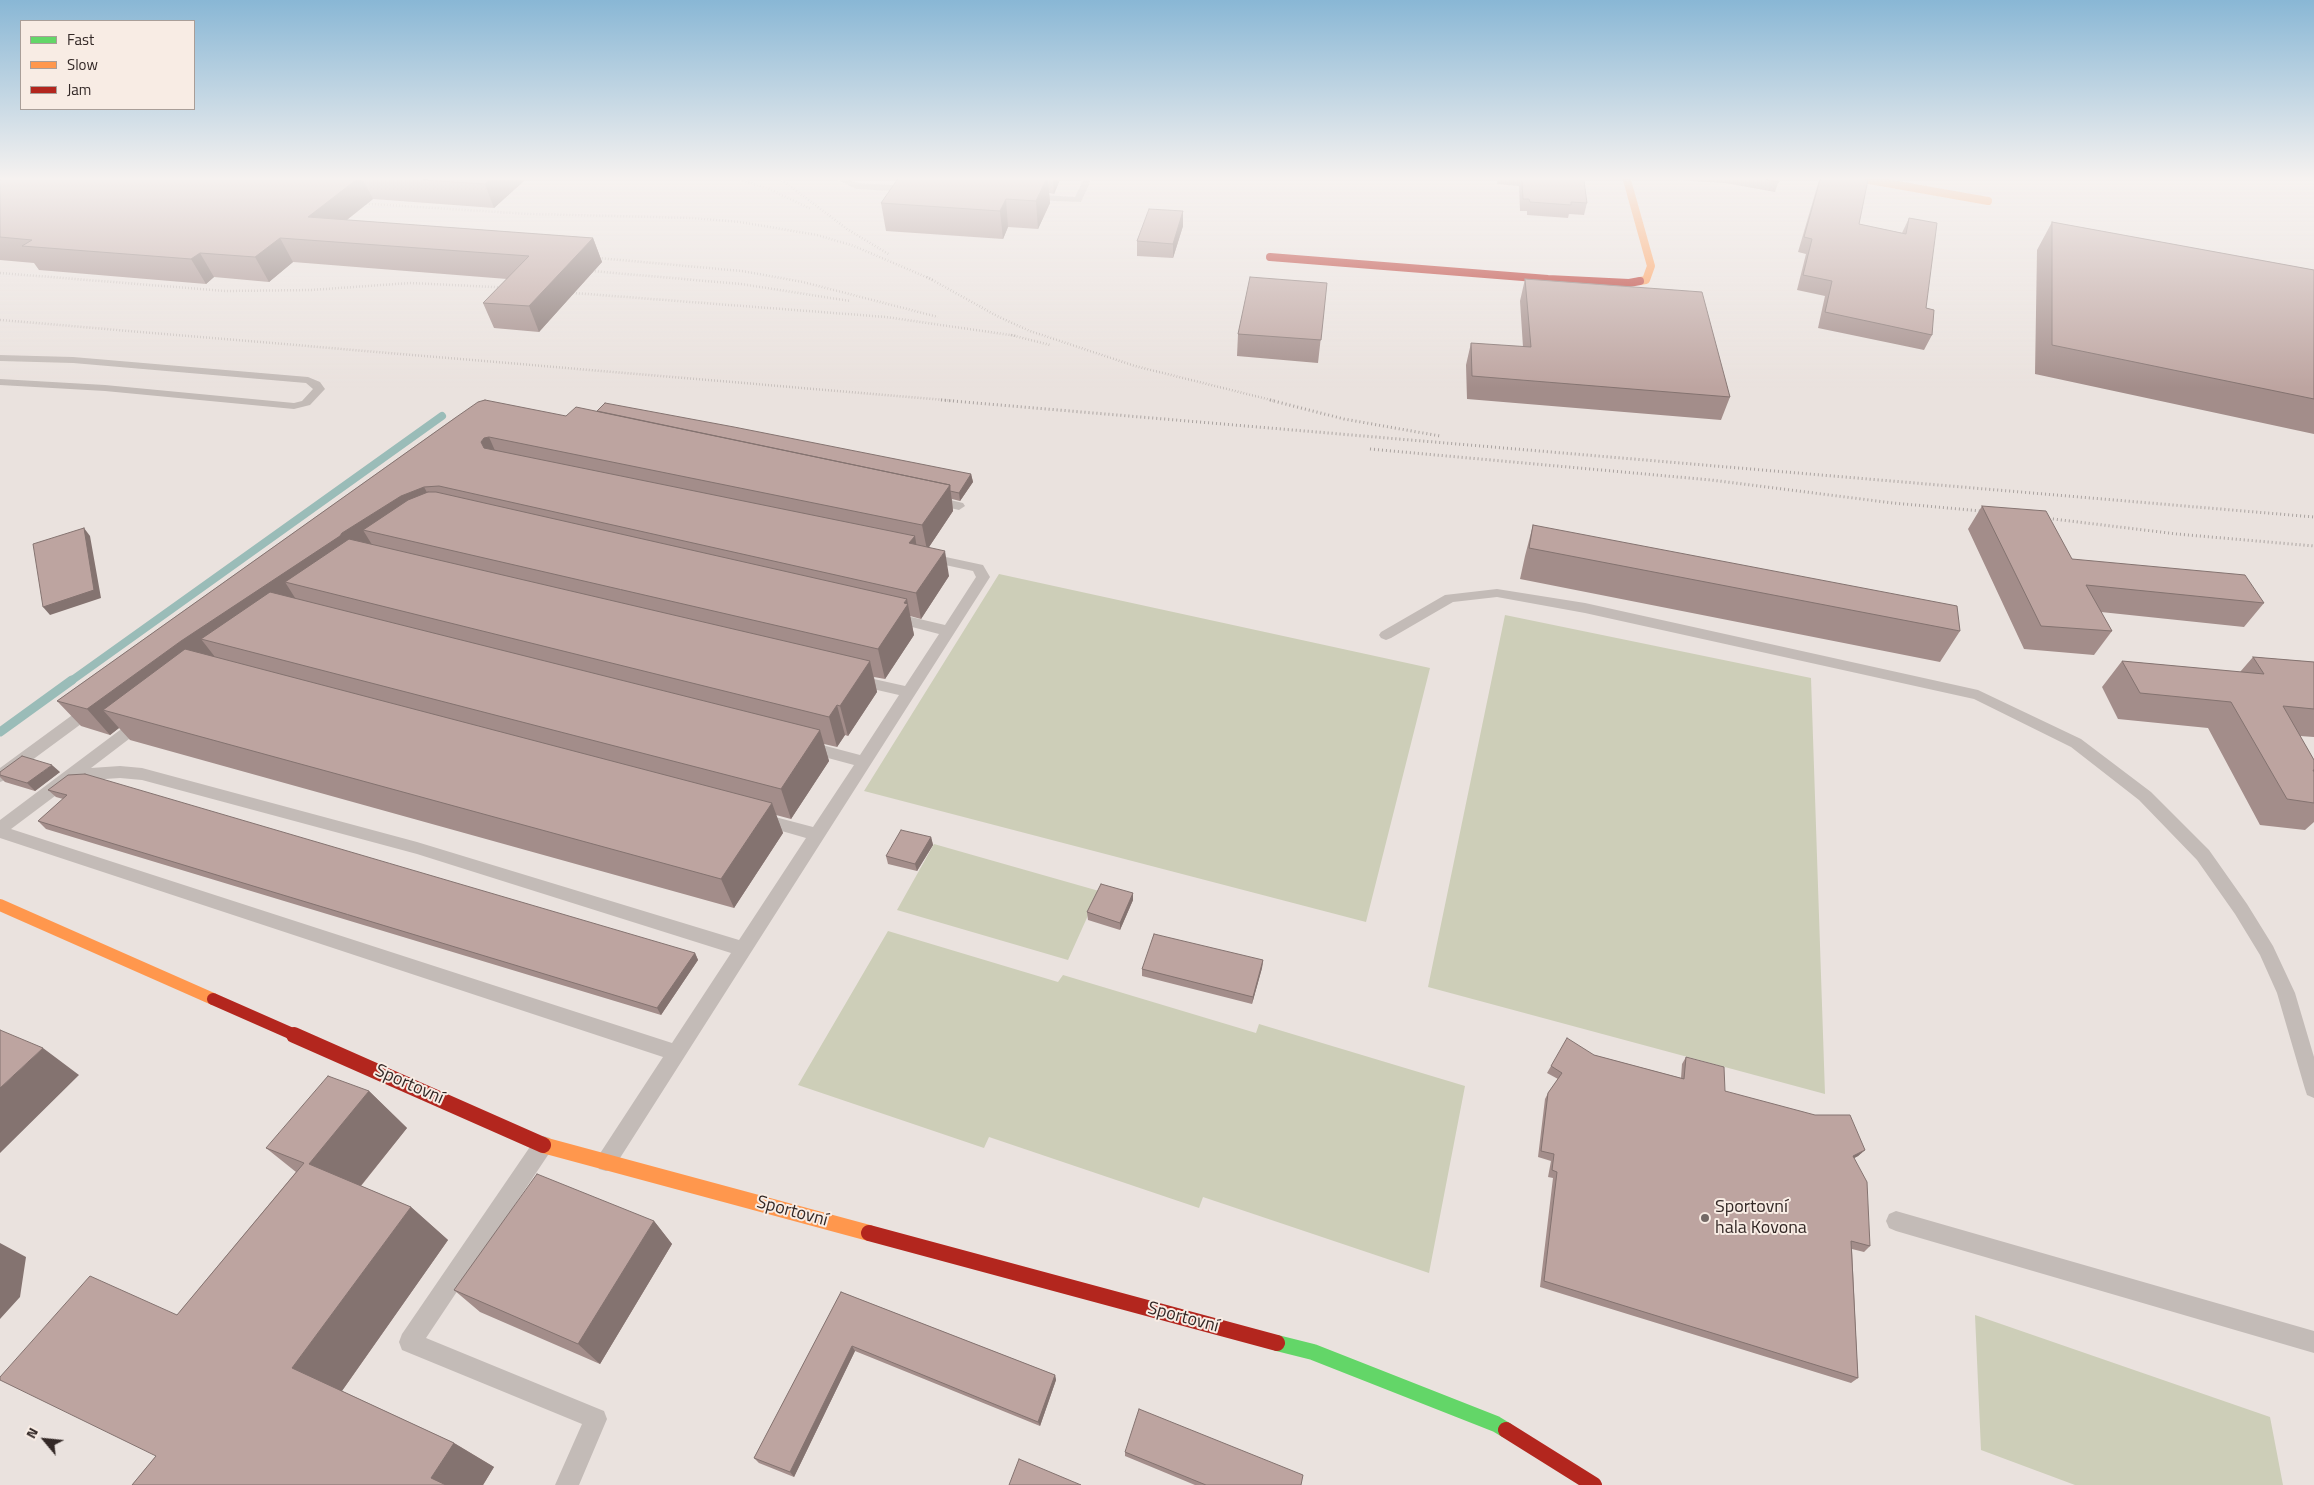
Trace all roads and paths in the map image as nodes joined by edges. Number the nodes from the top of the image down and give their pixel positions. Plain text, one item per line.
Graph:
1 (1646, 249) edge
2 (1270, 257) dead end
3 (0, 358) edge
4 (0, 382) edge
5 (920, 497) edge
6 (958, 506) dead end
7 (909, 553) edge
8 (880, 615) edge
9 (948, 631) junction
10 (1386, 635) dead end
11 (842, 676) edge
12 (909, 692) junction
13 (104, 700) edge
14 (154, 712) edge
15 (797, 745) edge
16 (864, 762) junction
17 (71, 775) junction
18 (0, 776) edge
19 (750, 817) edge
20 (0, 831) edge
21 (817, 834) junction
22 (0, 905) edge
23 (743, 949) junction
24 (676, 1053) junction
25 (2314, 1089) edge
26 (542, 1145) junction
27 (606, 1162) junction
28 (1896, 1221) dead end
29 (2314, 1342) edge
30 (567, 1485) edge
31 (1594, 1485) edge

1 - 2 street
3 - 4 lane
5 - 6 lane
7 - 9 lane
8 - 9 lane
9 - 12 lane
10 - 25 lane
11 - 12 lane
12 - 16 lane
13 - 18 lane
14 - 17 lane
15 - 16 lane
16 - 21 lane
17 - 20 lane
17 - 23 lane
19 - 21 lane
20 - 24 lane
21 - 23 lane
22 - 26 street, Sportovní
23 - 24 lane
24 - 27 lane
26 - 27 street, Sportovní
26 - 30 lane
27 - 31 street, Sportovní
28 - 29 lane

